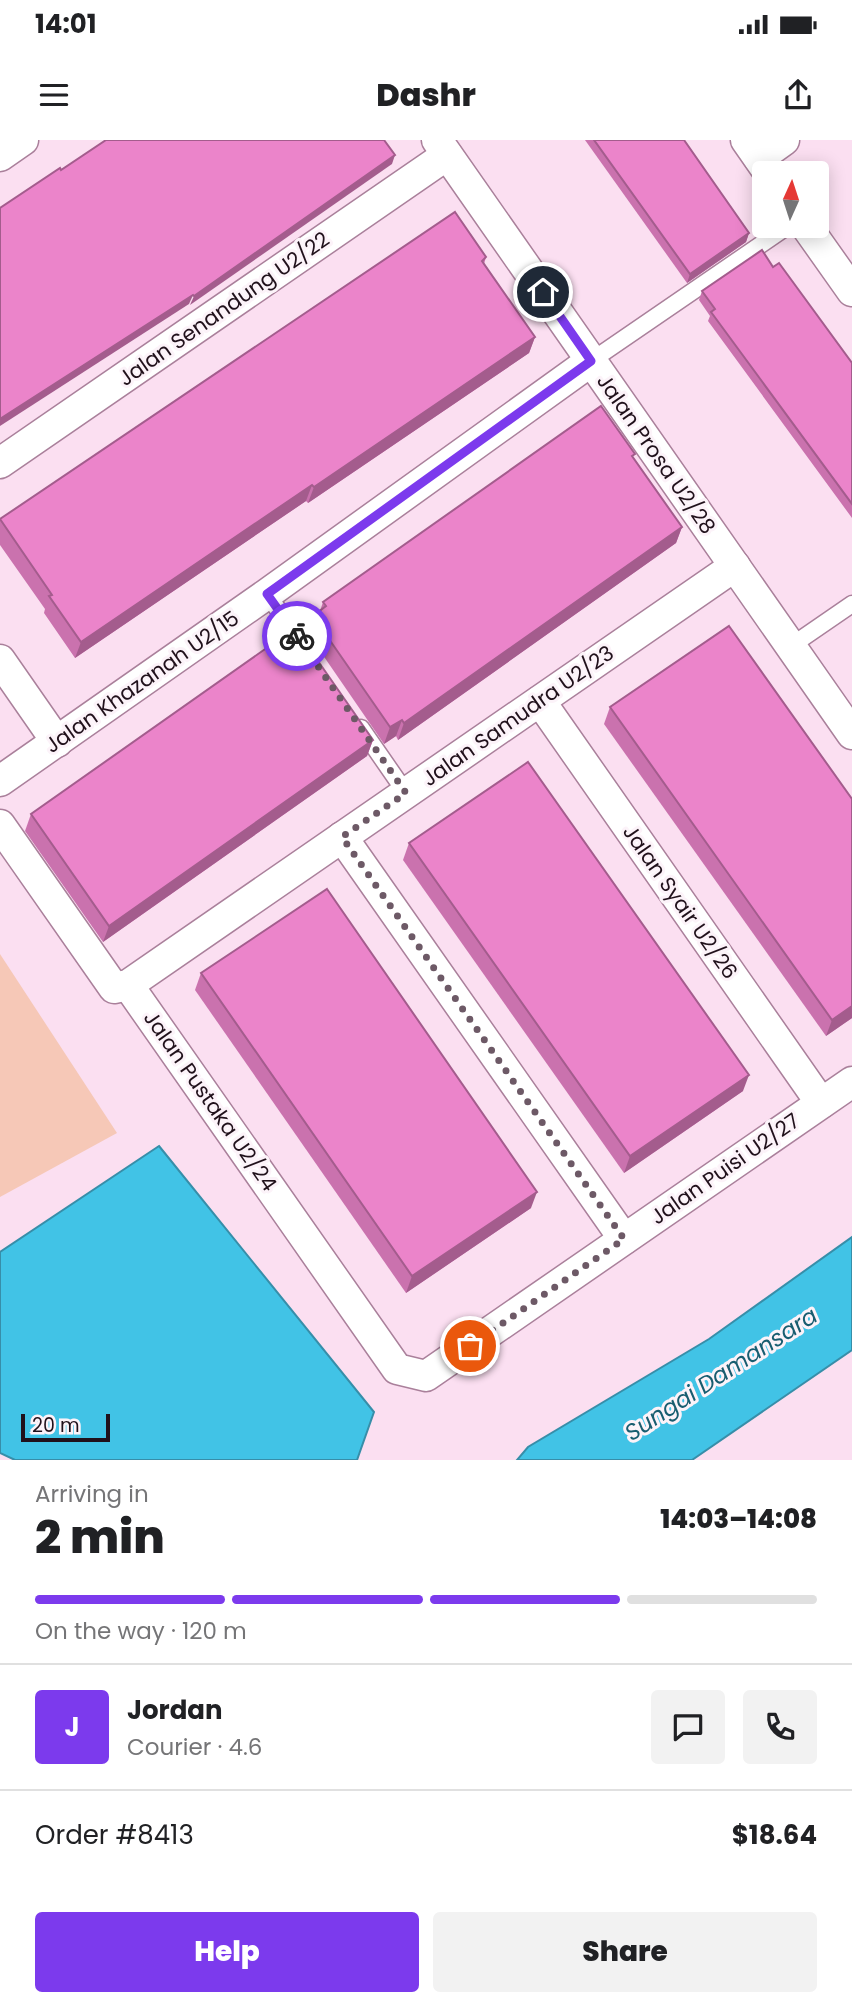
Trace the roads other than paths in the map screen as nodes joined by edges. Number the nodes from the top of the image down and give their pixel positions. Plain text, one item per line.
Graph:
1 (23, 140) edge
2 (785, 140) edge
3 (442, 147) edge
4 (0, 156) edge
5 (758, 157) edge
6 (770, 238) edge
7 (814, 238) edge
8 (852, 291) edge
9 (591, 361) junction
10 (0, 463) edge
11 (735, 566) junction
12 (267, 594) junction
13 (852, 604) edge
14 (791, 646) junction
15 (0, 660) edge
16 (313, 660) edge
17 (540, 701) junction
18 (352, 716) edge
19 (852, 734) edge
20 (57, 742) junction
21 (0, 781) edge
22 (406, 793) junction
23 (0, 825) edge
24 (342, 837) junction
25 (128, 985) junction
26 (852, 1082) edge
27 (821, 1103) junction
28 (624, 1239) junction
29 (426, 1376) joint

1 - 4 street
2 - 5 street
3 - 9 street, Jalan Prosa U2/28
3 - 10 street, Jalan Senandung U2/22
6 - 9 lane
7 - 8 street
9 - 11 street, Jalan Prosa U2/28
9 - 12 street, Jalan Khazanah U2/15
11 - 14 street, Jalan Prosa U2/28
11 - 17 street, Jalan Samudra U2/23
12 - 16 lane
12 - 20 street, Jalan Khazanah U2/15
13 - 14 lane
14 - 19 street, Jalan Prosa U2/28
15 - 20 street
17 - 22 street, Jalan Samudra U2/23
17 - 27 street, Jalan Syair U2/26
18 - 22 lane
20 - 21 street, Jalan Khazanah U2/15
22 - 24 street, Jalan Samudra U2/23
23 - 25 street, Jalan Pustaka U2/24
24 - 25 street, Jalan Samudra U2/23
24 - 28 street
25 - 29 street, Jalan Pustaka U2/24
26 - 27 street, Jalan Puisi U2/27
27 - 28 street, Jalan Puisi U2/27
28 - 29 street, Jalan Puisi U2/27

